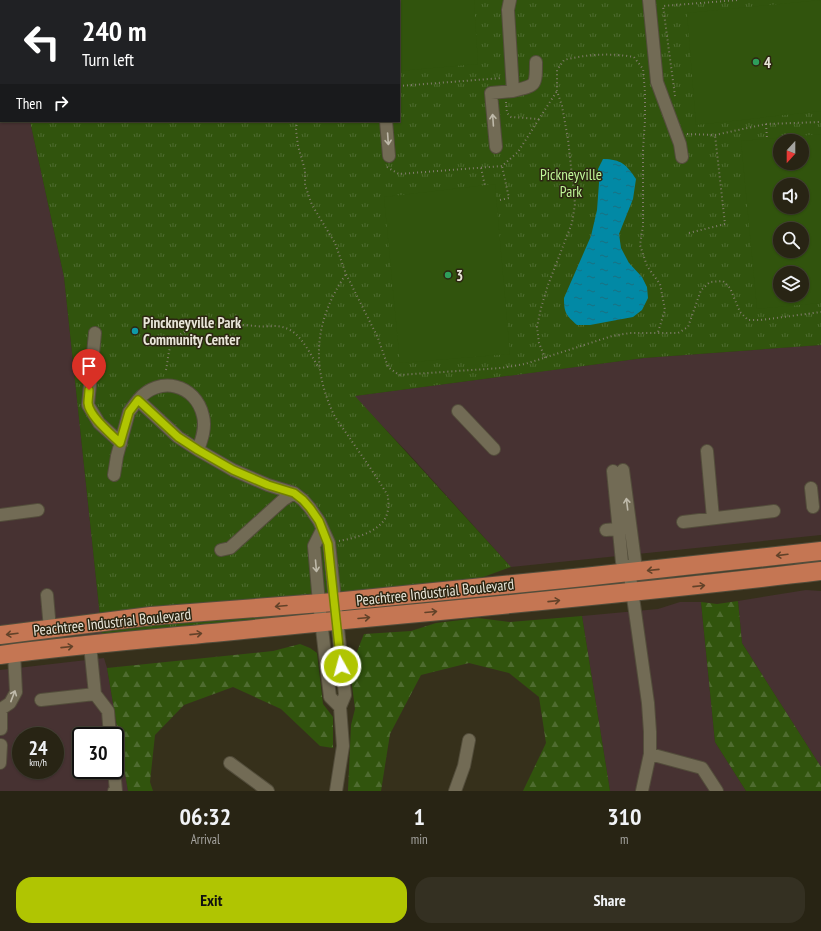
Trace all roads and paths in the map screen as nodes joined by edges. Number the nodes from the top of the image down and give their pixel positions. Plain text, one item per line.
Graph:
1 (510, 0) edge
2 (649, 0) edge
3 (738, 0) edge
4 (536, 62) dead end
5 (504, 78) dead end
6 (400, 86) edge
7 (513, 91) junction
8 (557, 91) junction
9 (506, 101) dead end
10 (676, 101) dead end
11 (538, 119) junction
12 (297, 122) edge
13 (386, 122) edge
14 (821, 122) edge
15 (766, 124) junction
16 (686, 134) dead end
17 (715, 135) junction
18 (767, 139) dead end
19 (496, 147) dead end
20 (682, 157) dead end
21 (388, 161) joint
22 (502, 166) junction
23 (481, 168) junction
24 (484, 186) dead end
25 (500, 200) dead end
26 (689, 233) dead end
27 (346, 274) junction
28 (821, 312) edge
29 (658, 332) junction
30 (95, 333) dead end
31 (546, 358) junction
32 (320, 369) junction
33 (166, 370) dead end
34 (138, 400) junction
35 (458, 411) dead end
36 (120, 443) junction
37 (494, 449) dead end
38 (198, 450) junction
39 (707, 451) dead end
40 (618, 470) dead end
41 (114, 475) dead end
42 (811, 488) dead end
43 (294, 493) junction
44 (813, 508) dead end
45 (38, 510) dead end
46 (774, 511) dead end
47 (0, 515) edge
48 (713, 518) junction
49 (682, 522) dead end
50 (628, 528) junction
51 (606, 530) dead end
52 (336, 542) dead end
53 (221, 550) dead end
54 (821, 551) edge
55 (629, 570) junction
56 (821, 571) edge
57 (632, 592) junction
58 (47, 595) dead end
59 (327, 602) junction
60 (329, 621) junction
61 (50, 629) junction
62 (0, 635) edge
63 (90, 645) junction
64 (7, 654) edge
65 (95, 694) junction
66 (41, 700) dead end
67 (0, 709) edge
68 (109, 727) edge
69 (1, 729) edge
70 (469, 740) dead end
71 (1, 746) edge
72 (650, 754) junction
73 (0, 763) edge
74 (230, 764) dead end
75 (115, 779) edge
76 (114, 791) edge
77 (268, 791) edge
78 (336, 791) edge
79 (455, 791) edge
80 (642, 791) edge
81 (717, 791) edge

1 - 7 street
2 - 20 street
3 - 10 path
4 - 7 street
5 - 6 path
19 -> 7 street
8 - 11 path
8 - 29 path
8 - 31 path
9 - 11 path
11 - 22 path
12 - 27 path
13 -> 21 street
14 - 15 path
15 - 17 path
15 - 18 path
16 - 17 path
17 - 26 path
21 - 23 path
22 - 23 path
22 - 25 path
23 - 24 path
27 - 31 path
27 - 32 path
28 - 29 path
29 - 31 path
30 - 36 street
32 - 33 path
32 - 52 path
34 - 36 street
34 - 38 street
34 - 38 street
35 - 37 street
36 - 41 street
38 - 43 street
39 - 48 street
40 - 50 street
42 - 44 street
43 - 53 street
43 - 59 street
45 - 47 street
46 - 48 street
48 - 49 street
50 - 51 street
50 - 55 street
54 -> 55 highway, Peachtree Industrial Boulevard
55 - 57 street
55 - 59 highway, Peachtree Industrial Boulevard
57 -> 56 highway, Peachtree Industrial Boulevard
60 -> 57 highway, Peachtree Industrial Boulevard
57 - 72 street
58 - 61 street
59 - 60 street
59 -> 61 highway, Peachtree Industrial Boulevard
63 -> 60 highway, Peachtree Industrial Boulevard
60 - 78 street
61 -> 62 highway, Peachtree Industrial Boulevard
64 -> 63 highway, Peachtree Industrial Boulevard
63 - 65 street
67 -> 64 street
65 - 66 street
65 - 68 street
67 - 69 street
70 - 79 street
71 - 73 street
72 - 80 street
72 - 81 street
74 - 77 street
75 - 76 street

